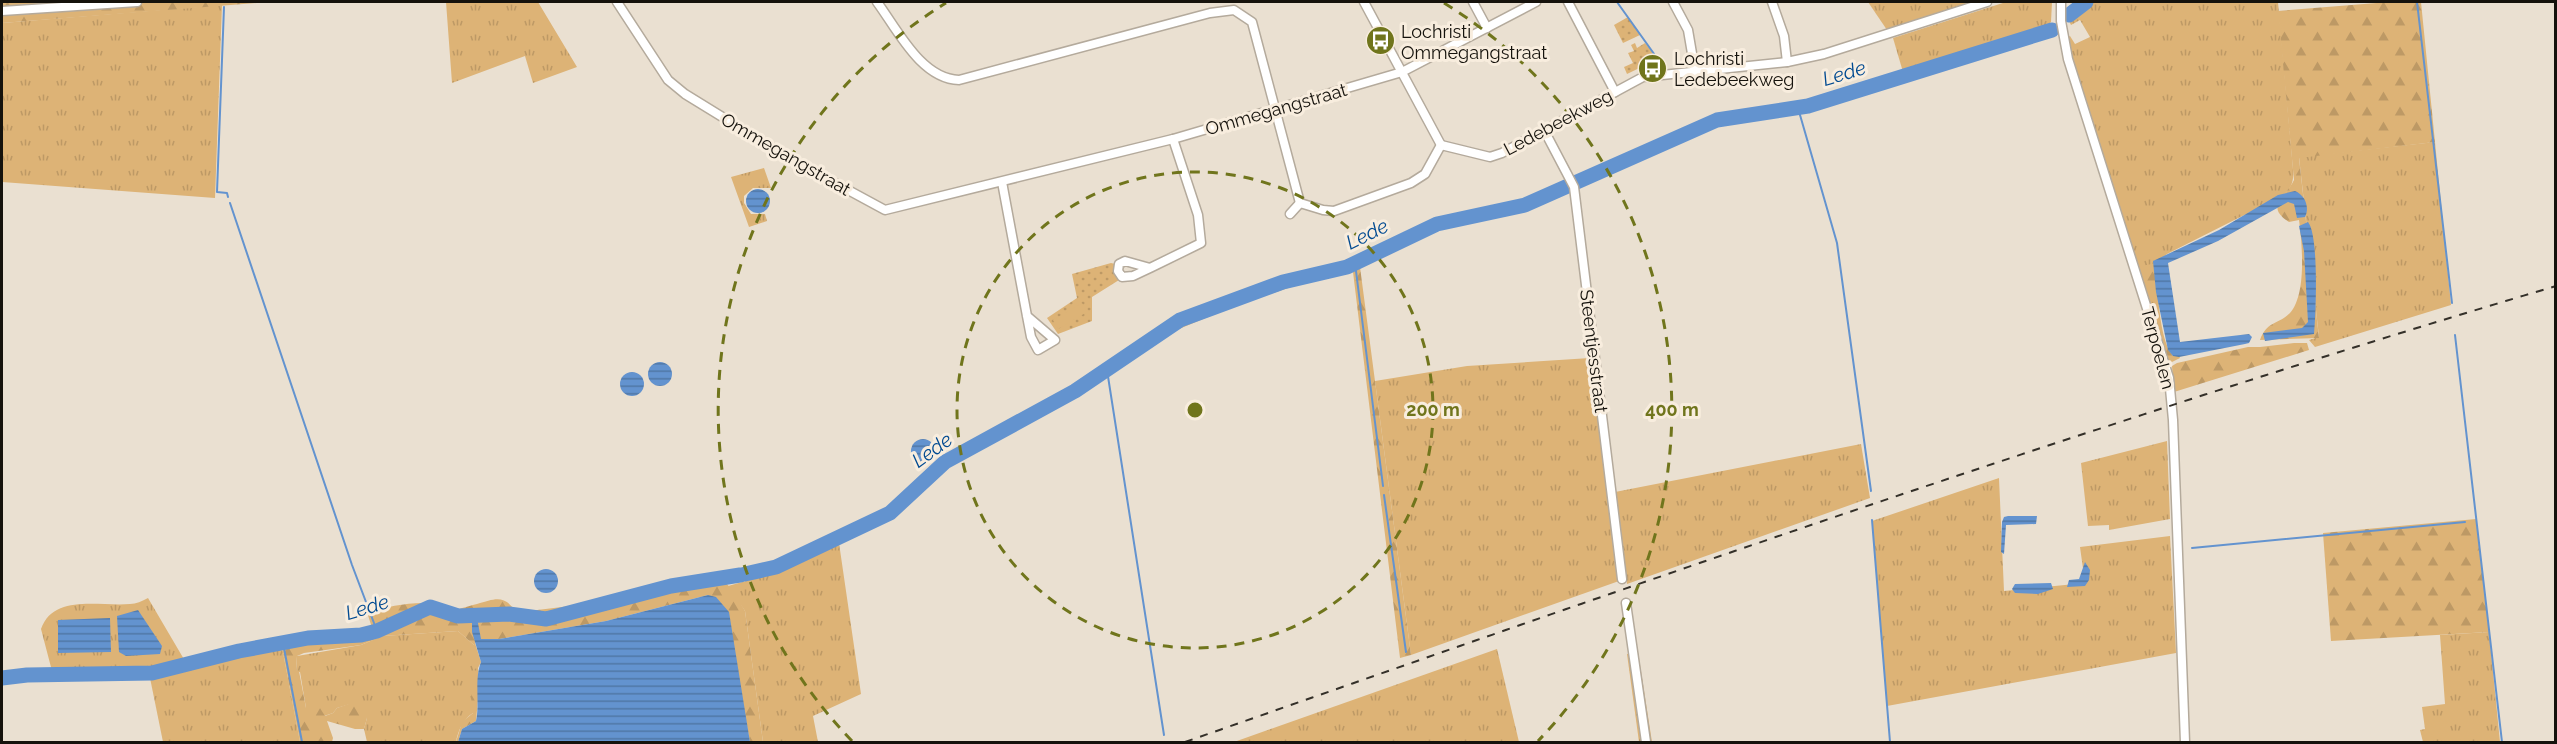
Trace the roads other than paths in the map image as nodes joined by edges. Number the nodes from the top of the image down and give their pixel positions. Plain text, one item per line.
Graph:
1 (137, 2) edge
2 (617, 2) edge
3 (877, 2) edge
4 (1364, 2) edge
5 (1473, 2) edge
6 (1536, 2) edge
7 (1568, 2) edge
8 (1673, 2) edge
9 (1772, 2) edge
10 (1987, 2) edge
11 (2061, 2) edge
12 (2, 11) edge
13 (1487, 28) junction
14 (1787, 62) junction
15 (1695, 71) junction
16 (1402, 72) junction
17 (1615, 92) junction
18 (1275, 110) junction
19 (1544, 129) junction
20 (1173, 139) junction
21 (1441, 145) junction
22 (1002, 182) junction
23 (1300, 203) junction
24 (1290, 214) dead end
25 (1150, 268) dead end
26 (1027, 316) dead end
27 (1622, 579) dead end
28 (1626, 603) dead end
29 (1646, 742) edge
30 (2185, 742) edge

1 - 12 street
2 - 22 street, Ommegangstraat
3 - 18 street
4 - 16 street
5 - 13 street
6 - 13 street, Ommegangstraat
7 - 17 street
8 - 15 street
9 - 14 street
10 - 14 street, Ledebeekweg
11 - 30 street, Terpoelen
13 - 16 street, Ommegangstraat
14 - 15 street, Ledebeekweg
15 - 17 street, Ledebeekweg
16 - 18 street, Ommegangstraat
16 - 21 street
17 - 19 street, Ledebeekweg
18 - 20 street, Ommegangstraat
18 - 23 street
19 - 21 street, Ledebeekweg
19 - 27 street, Steentjesstraat
20 - 22 street, Ommegangstraat
20 - 25 street
21 - 23 street
22 - 26 street
23 - 24 street
28 - 29 street

